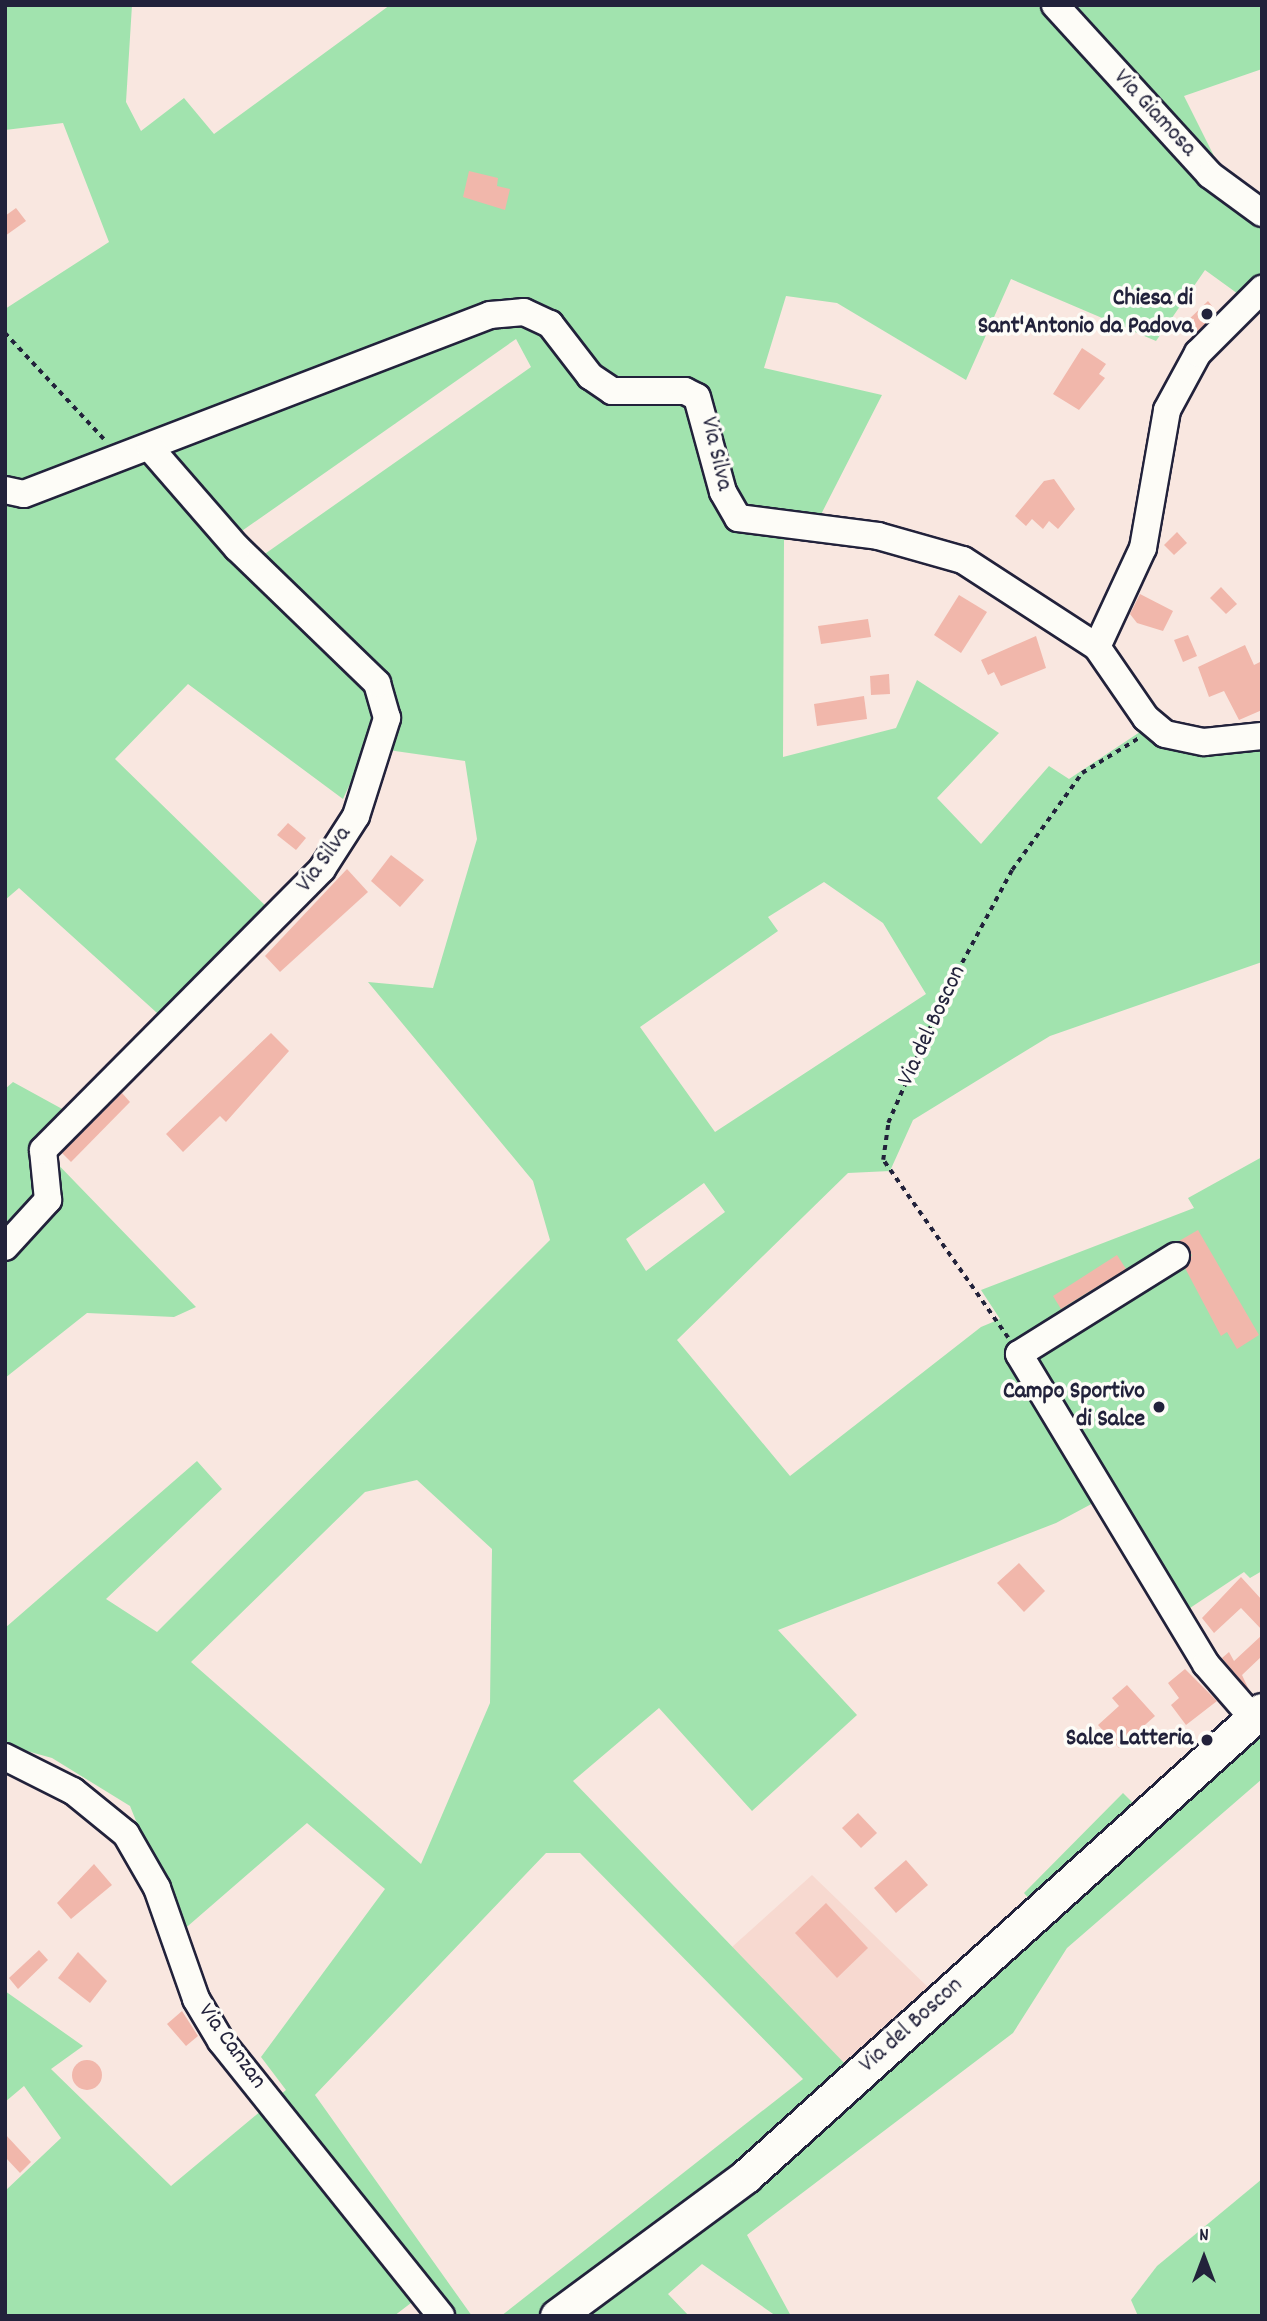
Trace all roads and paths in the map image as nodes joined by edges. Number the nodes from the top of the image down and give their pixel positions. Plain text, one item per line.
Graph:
1 (1055, 5) edge
2 (1262, 213) edge
3 (1262, 289) edge
4 (5, 333) edge
5 (150, 448) junction
6 (123, 459) junction
7 (5, 490) edge
8 (1097, 647) junction
9 (1153, 725) junction
10 (1262, 736) edge
11 (5, 1247) edge
12 (1176, 1256) dead end
13 (1019, 1354) junction
14 (1259, 1713) edge
15 (5, 1757) edge
16 (441, 2316) edge
17 (557, 2316) edge

1 - 2 street, Via Giamosa
3 - 8 street
4 - 6 path
5 - 6 street, Via Silva
5 - 8 street, Via Silva
5 - 11 street, Via Silva
6 - 7 street, Via Silva
8 - 9 street, Via Silva
9 - 10 street, Via Silva
9 - 13 path, Via del Boscon
12 - 13 street
13 - 14 street, Via del Boscon
14 - 17 main road, Via del Boscon
15 - 16 street, Via Canzan

